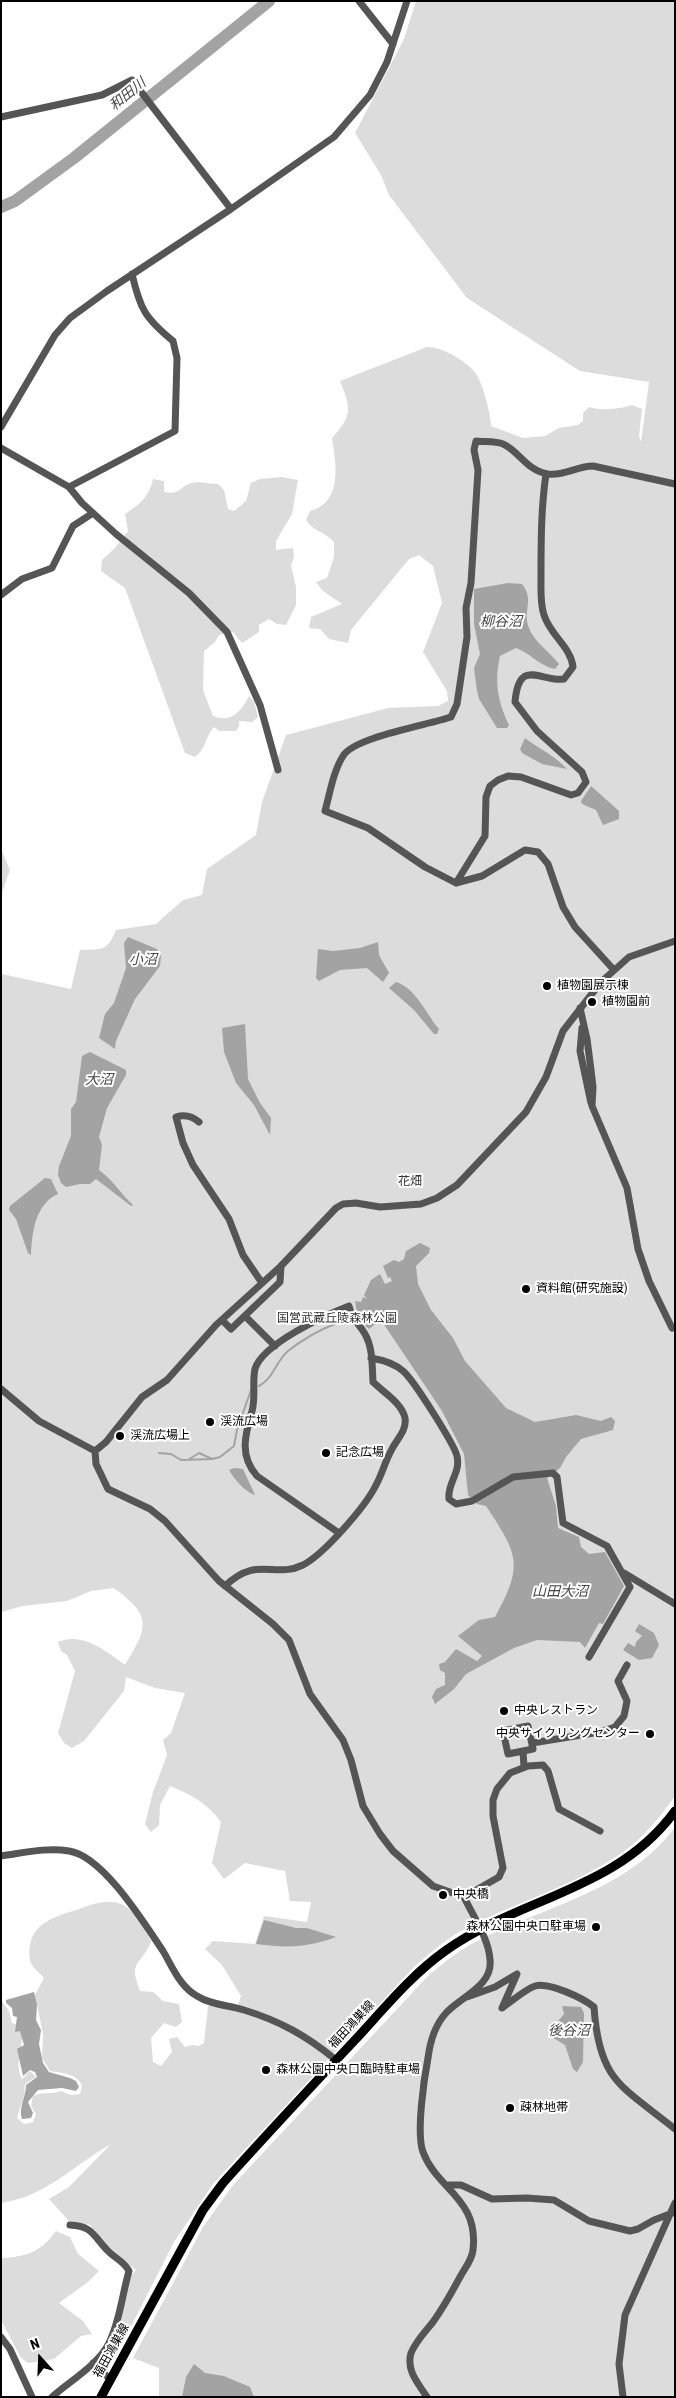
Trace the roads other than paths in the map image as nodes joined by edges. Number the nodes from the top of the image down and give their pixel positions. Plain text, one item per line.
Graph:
1 (358, 1) edge
2 (407, 1) edge
3 (393, 44) junction
4 (1, 117) edge
5 (231, 209) junction
6 (132, 274) junction
7 (1, 427) edge
8 (1, 448) edge
9 (546, 474) junction
10 (675, 484) edge
11 (69, 487) junction
12 (93, 513) junction
13 (1, 595) edge
14 (278, 770) dead end
15 (456, 883) junction
16 (675, 941) edge
17 (614, 970) junction
18 (580, 1008) junction
19 (199, 1122) dead end
20 (281, 1266) junction
21 (262, 1283) junction
22 (245, 1316) junction
23 (222, 1320) junction
24 (672, 1328) dead end
25 (275, 1346) junction
26 (371, 1358) junction
27 (1, 1389) edge
28 (95, 1451) junction
29 (339, 1533) junction
30 (622, 1572) junction
31 (222, 1583) junction
32 (675, 1604) edge
33 (589, 1657) dead end
34 (627, 1665) dead end
35 (532, 1743) junction
36 (523, 1751) junction
37 (524, 1767) junction
38 (675, 1811) edge
39 (600, 1831) dead end
40 (1, 1856) edge
41 (464, 1898) junction
42 (465, 1997) junction
43 (336, 2060) junction
44 (675, 2129) edge
45 (448, 2185) junction
46 (675, 2203) edge
47 (674, 2212) edge
48 (70, 2225) dead end
49 (1, 2337) edge
50 (93, 2363) junction
51 (111, 2380) junction
52 (32, 2397) edge
53 (52, 2397) edge
54 (101, 2397) edge
55 (427, 2397) edge
56 (623, 2397) edge

1 - 3 street
2 - 3 street
3 - 5 street
4 - 5 street
5 - 6 street
6 - 7 street
6 - 11 street
8 - 11 street
9 - 10 street
9 - 15 street
9 - 15 street
11 - 12 street
12 - 13 street
12 - 14 street
15 - 17 street
16 - 17 street
17 - 18 street
18 - 20 street
18 - 24 street
19 - 21 street
20 - 21 street
20 - 22 street
21 - 23 street
22 - 23 street
22 - 25 street
23 - 28 street
25 - 26 street
25 - 29 street
26 - 29 street
26 - 30 street
27 - 28 street
28 - 31 street
29 - 31 street
30 - 32 street
30 - 33 street
31 - 41 street
34 - 35 street
35 - 36 street
35 - 36 street
36 - 37 street
37 - 39 street
37 - 41 street
38 - 43 main road, 福田鴻巣線
40 - 43 street
41 - 42 street
42 - 44 street
42 - 45 street
43 - 51 main road, 福田鴻巣線
45 - 47 street
45 - 55 street
46 - 47 street
47 - 56 street
48 - 50 street
49 - 52 street
50 - 51 street
50 - 53 street
51 - 54 main road, 福田鴻巣線

